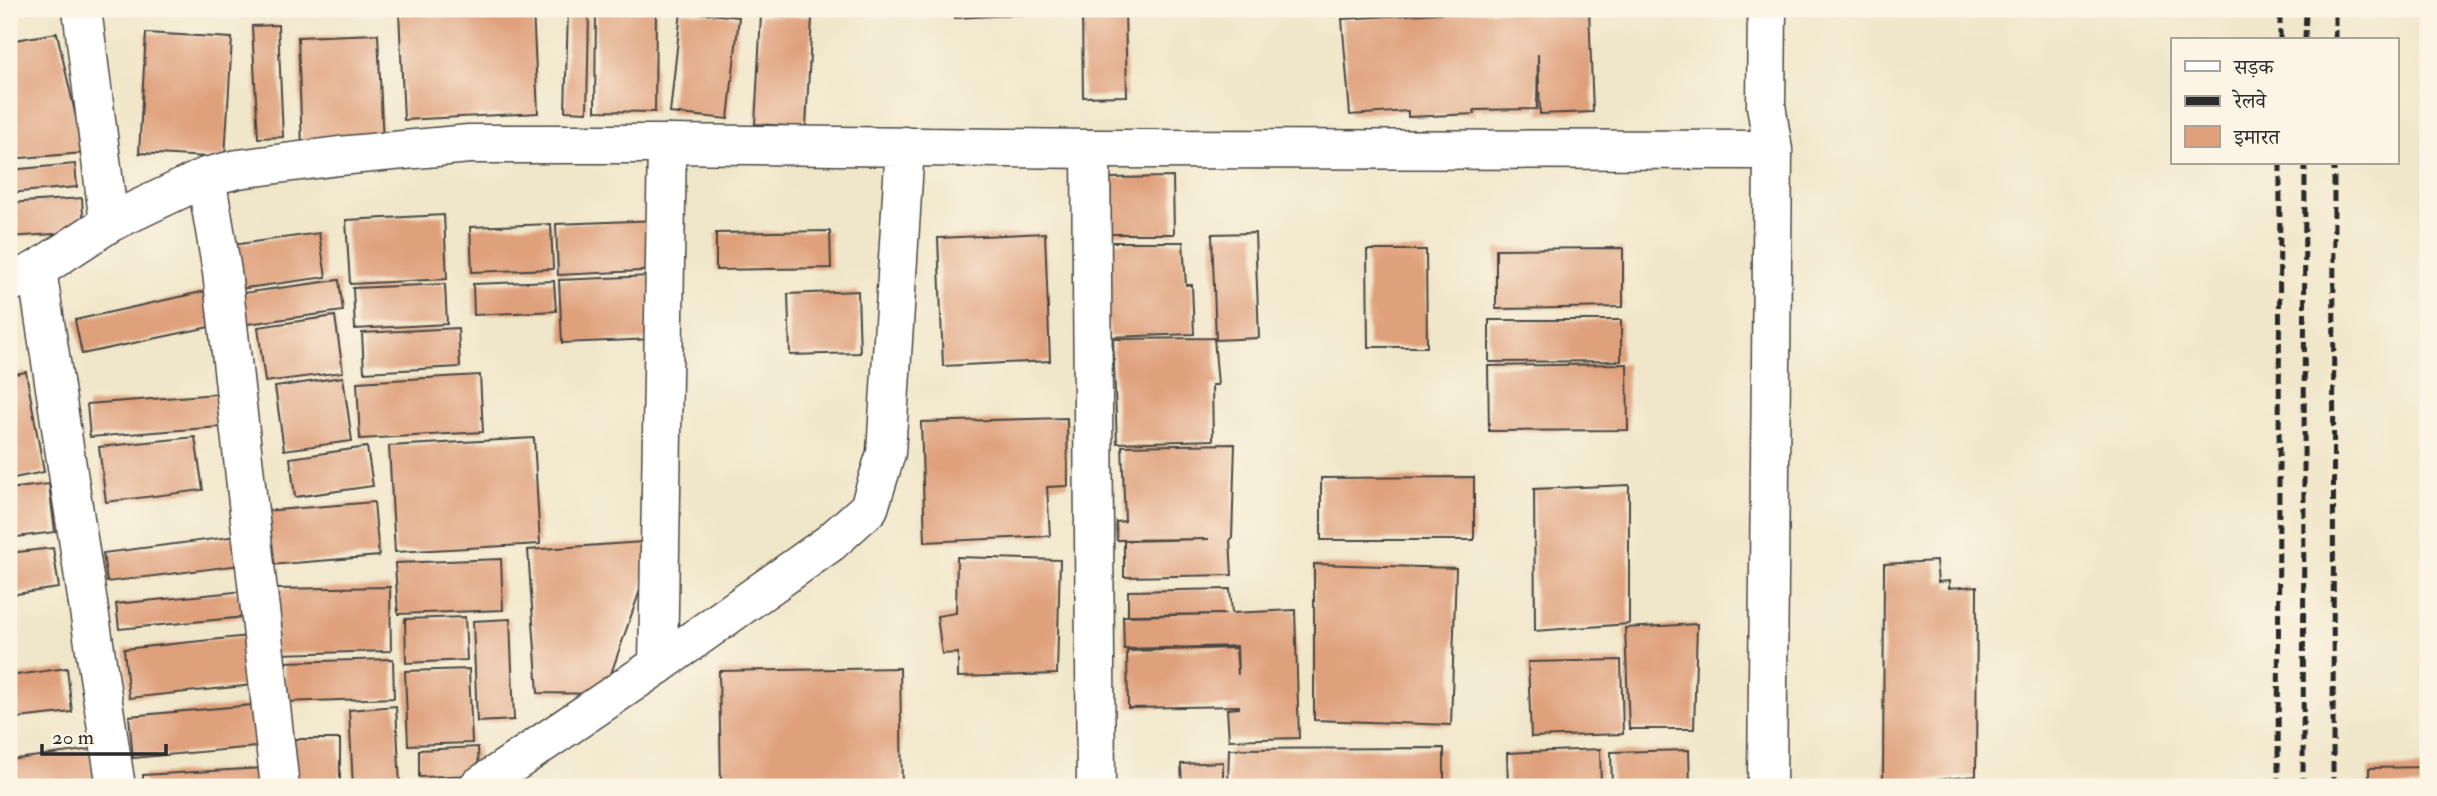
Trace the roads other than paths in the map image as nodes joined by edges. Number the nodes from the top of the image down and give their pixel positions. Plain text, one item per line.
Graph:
1 (82, 9) edge
2 (1767, 9) edge
3 (667, 144) junction
4 (905, 146) junction
5 (1091, 149) junction
6 (1773, 150) junction
7 (206, 177) junction
8 (109, 223) junction
9 (23, 276) edge
10 (658, 665) junction
11 (117, 787) edge
12 (281, 787) edge
13 (478, 787) edge
14 (1096, 787) edge
15 (1767, 787) edge

1 - 8 street
2 - 6 street
3 - 4 street
3 - 7 street
3 - 10 street
4 - 5 street
4 - 10 street
5 - 6 street
5 - 14 street
6 - 15 street
7 - 8 street
7 - 12 street
8 - 9 street
9 - 11 street
10 - 13 street

